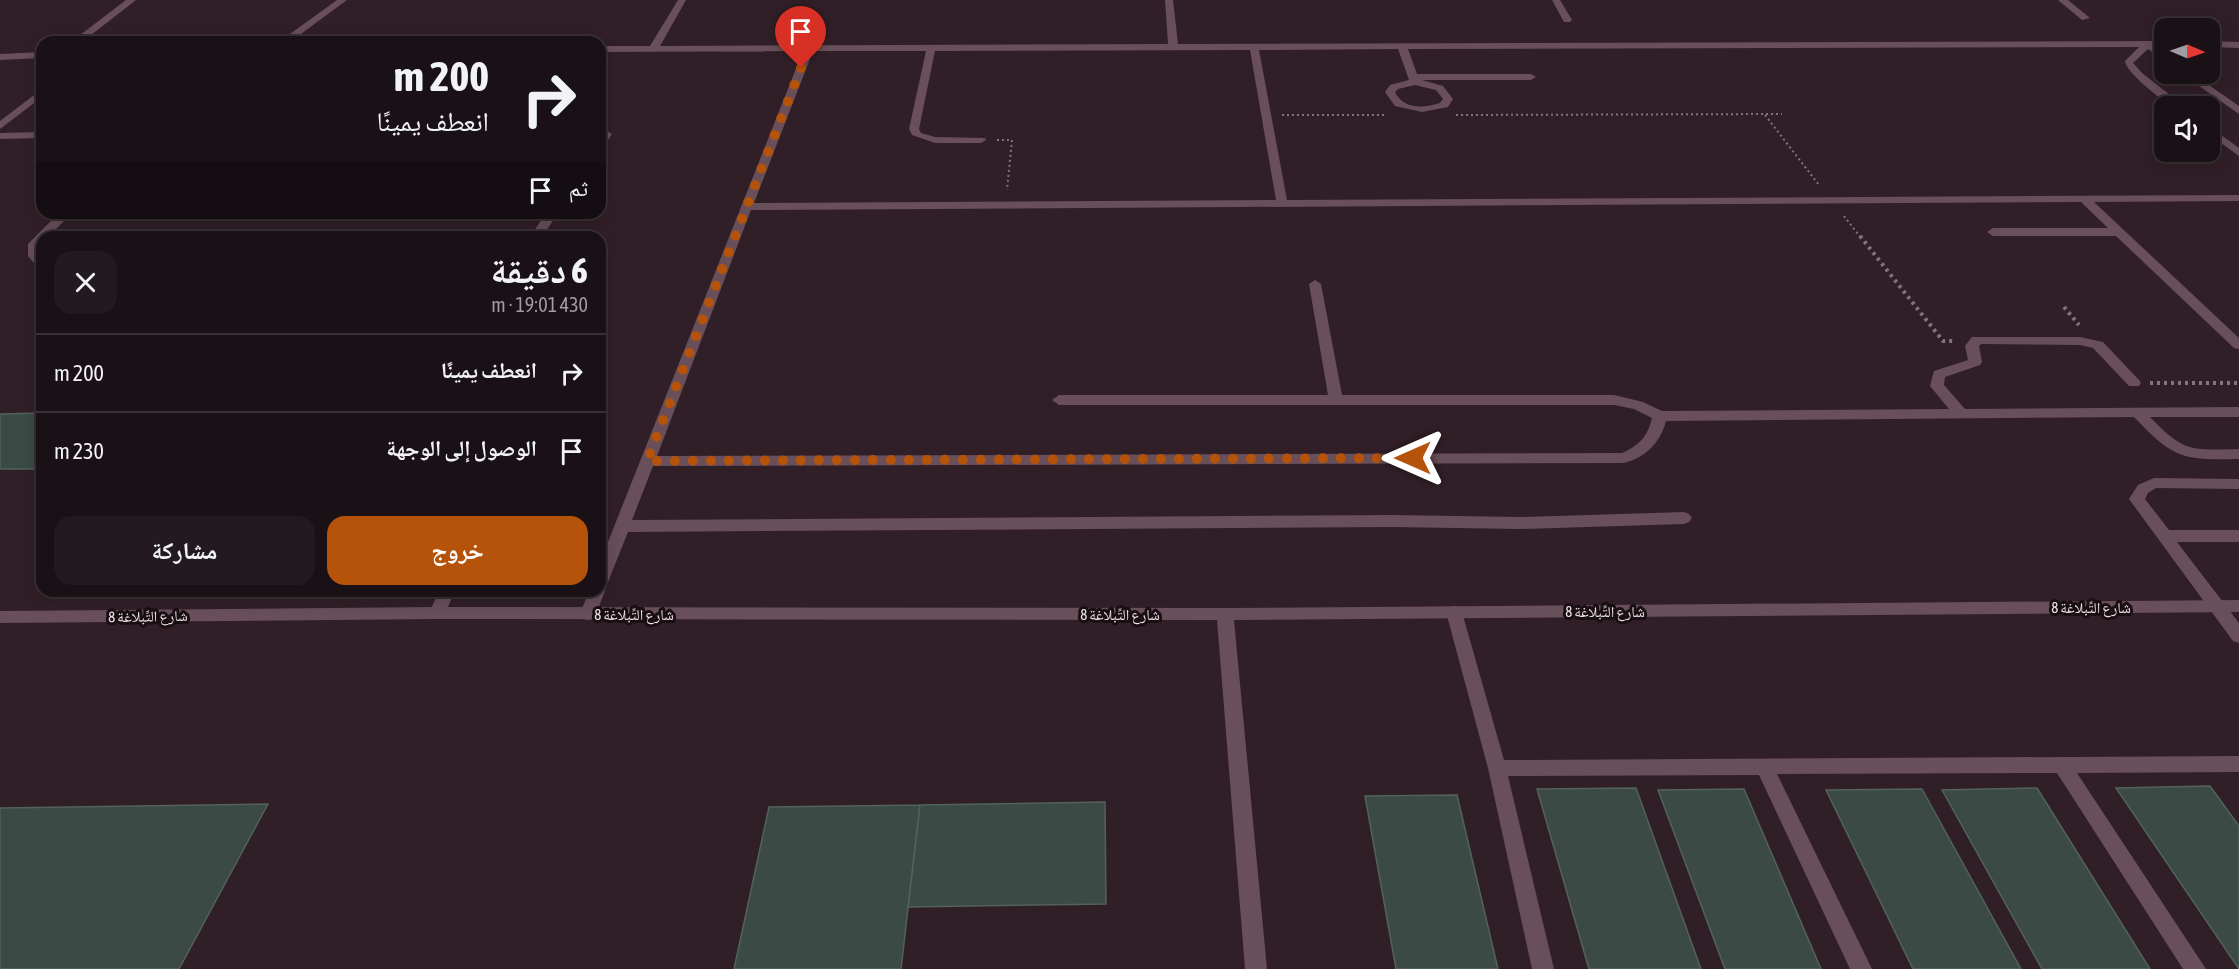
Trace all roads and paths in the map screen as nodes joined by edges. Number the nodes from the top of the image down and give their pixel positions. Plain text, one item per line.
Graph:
1 (132, 0) edge
2 (343, 0) edge
3 (682, 0) edge
4 (1169, 0) edge
5 (1556, 0) edge
6 (2062, 0) edge
7 (2085, 18) dead end
8 (1567, 20) dead end
9 (84, 36) edge
10 (293, 36) edge
11 (2148, 44) junction
12 (2154, 44) edge
13 (2220, 44) edge
14 (2236, 44) edge
15 (1402, 46) junction
16 (1173, 47) junction
17 (1254, 47) junction
18 (606, 48) edge
19 (654, 48) junction
20 (809, 48) junction
21 (932, 48) junction
22 (2154, 49) edge
23 (36, 55) edge
24 (0, 57) edge
25 (1531, 77) dead end
26 (1414, 80) junction
27 (2201, 84) edge
28 (2166, 96) edge
29 (36, 97) edge
30 (2239, 111) edge
31 (1764, 114) junction
32 (1782, 114) dead end
33 (1391, 115) dead end
34 (1449, 115) dead end
35 (1266, 116) junction
36 (0, 126) edge
37 (36, 135) edge
38 (0, 136) edge
39 (2220, 138) edge
40 (981, 140) joint
41 (2239, 153) edge
42 (2239, 198) edge
43 (2084, 199) junction
44 (1831, 200) junction
45 (1282, 204) junction
46 (1005, 205) junction
47 (747, 207) junction
48 (60, 219) edge
49 (47, 231) edge
50 (1993, 232) dead end
51 (2119, 232) junction
52 (36, 242) edge
53 (36, 259) edge
54 (1315, 284) dead end
55 (1977, 340) junction
56 (2239, 345) edge
57 (2134, 382) joint
58 (2239, 383) edge
59 (1059, 400) dead end
60 (1336, 400) junction
61 (1960, 412) junction
62 (2138, 412) junction
63 (2239, 412) edge
64 (1660, 416) junction
65 (2239, 454) edge
66 (647, 461) junction
67 (2239, 484) edge
68 (1684, 518) dead end
69 (622, 526) junction
70 (2163, 536) junction
71 (2239, 536) edge
72 (606, 567) edge
73 (444, 597) edge
74 (595, 597) edge
75 (2217, 606) junction
76 (2239, 606) edge
77 (1454, 612) junction
78 (437, 613) junction
79 (588, 614) junction
80 (1225, 614) junction
81 (0, 617) edge
82 (2239, 636) edge
83 (2239, 764) edge
84 (2062, 765) junction
85 (1764, 766) junction
86 (1497, 768) junction
87 (1256, 969) edge
88 (1543, 969) edge
89 (1861, 969) edge
90 (2195, 969) edge

1 - 9 street
2 - 10 street
3 - 19 street
4 - 16 street
5 - 8 street
6 - 7 street
11 - 12 street
11 - 15 street
11 - 22 street
11 - 28 street
13 - 14 street
15 - 17 street
15 - 26 street
16 - 17 street
16 - 21 street
17 - 35 street
18 - 19 street
19 - 20 street
20 - 21 street
20 - 47 street
21 - 40 street
23 - 24 street
25 - 26 street
26 - 26 street
27 - 30 street
29 - 36 street
31 - 32 path
31 - 34 path
31 - 44 path
33 - 35 path
35 - 45 street
37 - 38 street
39 - 41 street
40 - 46 path
42 - 43 street
43 - 44 street
43 - 51 street
44 - 45 street
44 - 55 path
45 - 46 street
46 - 47 street
47 - 66 street
48 - 49 street
50 - 51 street
51 - 56 street
52 - 53 street
54 - 60 street
55 - 57 street
55 - 61 street
57 - 58 path
59 - 60 street
60 - 64 street
61 - 62 street
61 - 64 street
62 - 63 street
62 - 65 street
64 - 66 street
66 - 69 street
67 - 70 street
68 - 69 street
69 - 72 street
70 - 71 street
70 - 75 street
73 - 78 street
74 - 79 street
75 - 76 street, شارع التِّبلاغة 8
75 - 77 street, شارع التِّبلاغة 8
75 - 82 street
77 - 80 street, شارع التِّبلاغة 8
77 - 86 street
78 - 79 street, شارع التِّبلاغة 8
78 - 81 street, شارع التِّبلاغة 8
79 - 80 street, شارع التِّبلاغة 8
80 - 87 street
83 - 84 street
84 - 85 street
84 - 90 street
85 - 86 street
85 - 89 street
86 - 88 street

